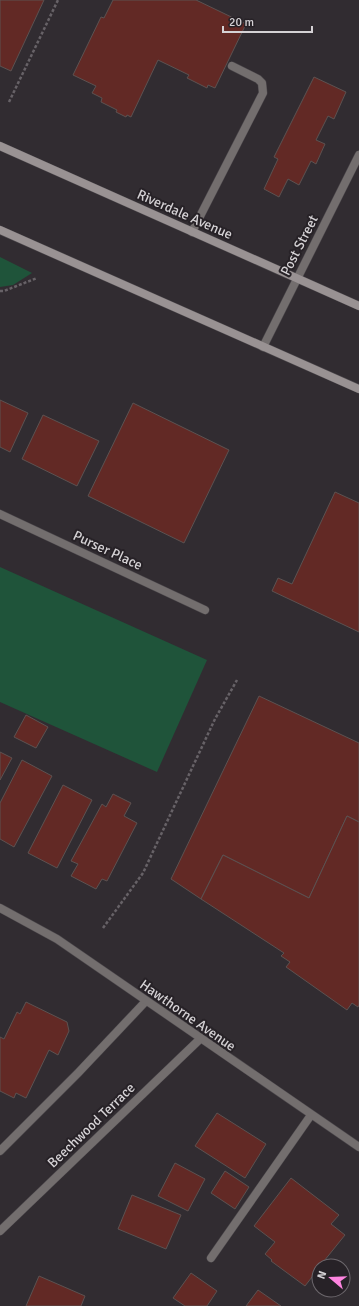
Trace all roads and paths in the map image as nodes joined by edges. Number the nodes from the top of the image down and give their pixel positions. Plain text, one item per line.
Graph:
1 (58, 0) edge
2 (232, 66) dead end
3 (10, 102) dead end
4 (0, 146) edge
5 (359, 155) edge
6 (0, 230) edge
7 (192, 232) junction
8 (38, 278) dead end
9 (297, 279) junction
10 (0, 291) edge
11 (359, 306) edge
12 (263, 347) junction
13 (359, 389) edge
14 (0, 514) edge
15 (205, 610) dead end
16 (237, 680) dead end
17 (0, 908) edge
18 (103, 928) dead end
19 (146, 1001) junction
20 (200, 1039) junction
21 (311, 1115) junction
22 (359, 1147) edge
23 (0, 1151) edge
24 (0, 1231) edge
25 (211, 1258) dead end

1 - 3 path
2 - 7 street
4 - 7 main road, Riverdale Avenue
5 - 9 street, Post Street
6 - 12 main road
7 - 9 main road, Riverdale Avenue
8 - 10 path
9 - 11 main road, Riverdale Avenue
9 - 12 street, Post Street
12 - 13 main road
14 - 15 street, Purser Place
16 - 18 path
17 - 19 street, Hawthorne Avenue
19 - 20 street, Hawthorne Avenue
19 - 23 street
20 - 21 street, Hawthorne Avenue
20 - 24 street, Beechwood Terrace
21 - 22 street, Hawthorne Avenue
21 - 25 street

